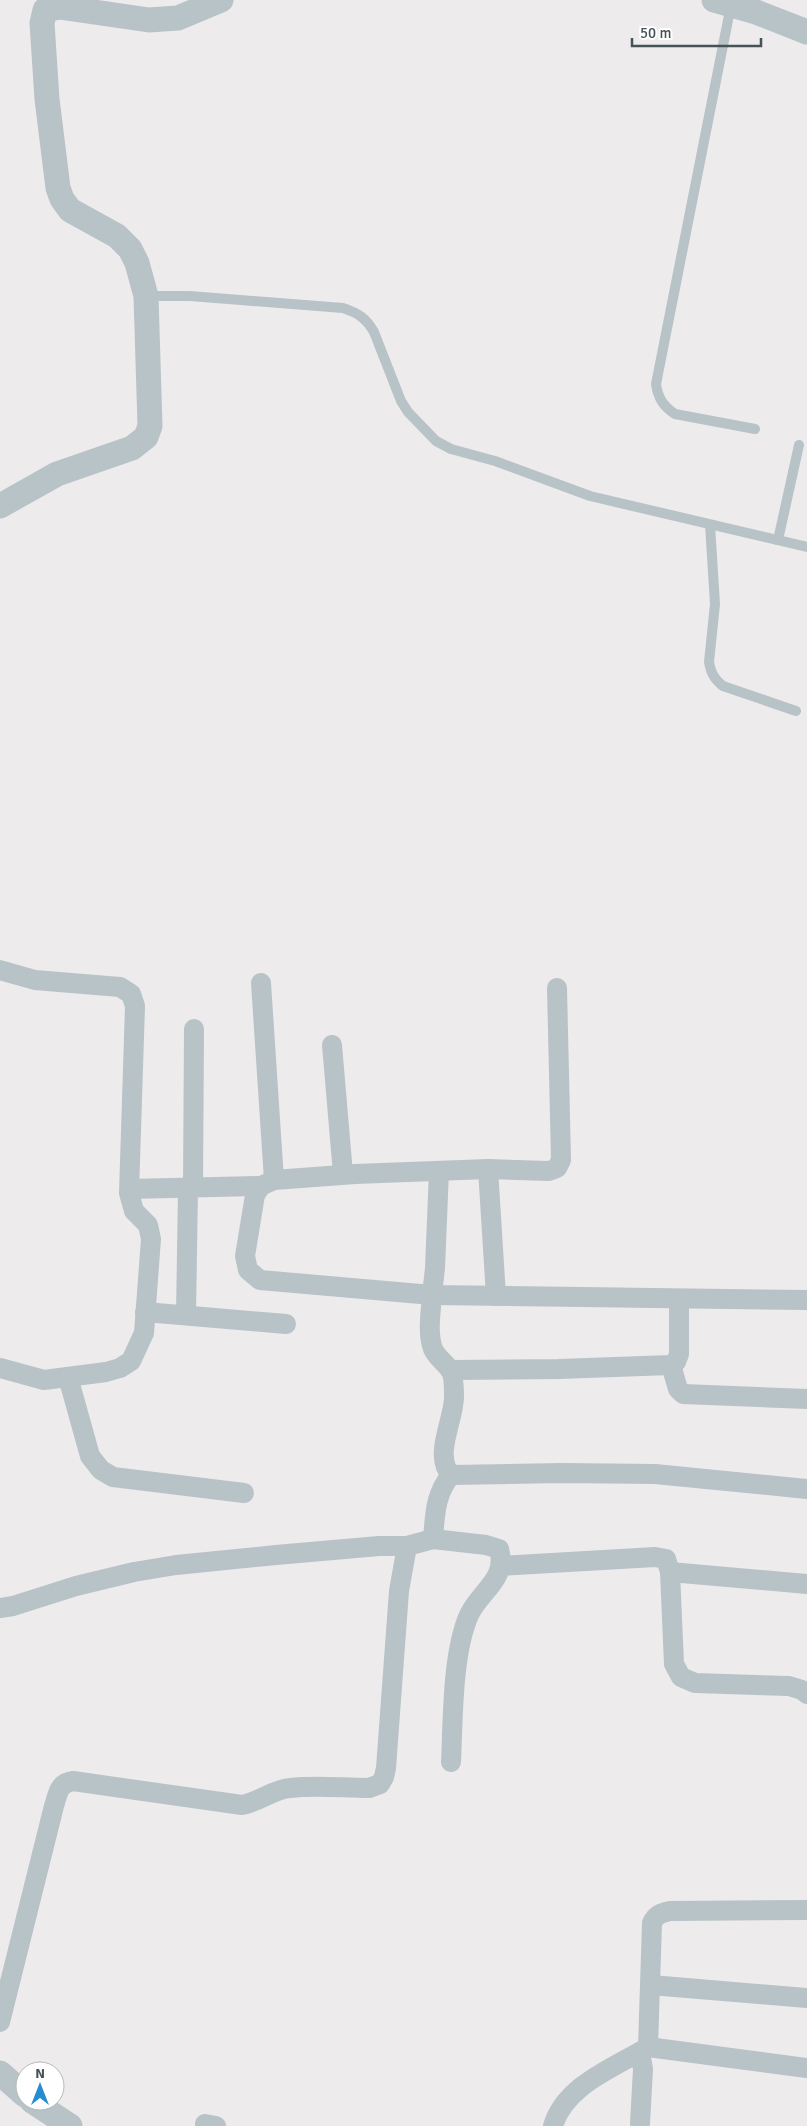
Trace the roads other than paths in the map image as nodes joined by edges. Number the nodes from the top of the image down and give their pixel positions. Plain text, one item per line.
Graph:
1 (221, 0) edge
2 (723, 2) edge
3 (40, 5) edge
4 (807, 32) edge
5 (146, 296) junction
6 (755, 429) dead end
7 (800, 445) dead end
8 (0, 506) edge
9 (710, 525) junction
10 (778, 540) junction
11 (807, 547) edge
12 (796, 711) dead end
13 (0, 970) edge
14 (260, 983) dead end
15 (557, 988) dead end
16 (194, 1029) dead end
17 (332, 1045) dead end
18 (488, 1169) junction
19 (439, 1171) junction
20 (342, 1174) junction
21 (267, 1183) junction
22 (190, 1188) junction
23 (130, 1189) junction
24 (432, 1295) junction
25 (496, 1296) junction
26 (679, 1299) junction
27 (807, 1300) edge
28 (145, 1312) junction
29 (186, 1315) junction
30 (286, 1324) dead end
31 (671, 1365) junction
32 (0, 1368) edge
33 (451, 1370) junction
34 (68, 1377) junction
35 (807, 1399) edge
36 (451, 1475) junction
37 (807, 1489) edge
38 (244, 1493) dead end
39 (433, 1539) junction
40 (407, 1546) junction
41 (501, 1566) junction
42 (670, 1572) junction
43 (807, 1584) edge
44 (0, 1608) edge
45 (807, 1694) edge
46 (451, 1762) dead end
47 (807, 1910) edge
48 (651, 1984) junction
49 (807, 1998) edge
50 (0, 2022) edge
51 (644, 2049) junction
52 (807, 2068) edge
53 (0, 2073) edge
54 (15, 2086) edge
55 (47, 2111) edge
56 (640, 2124) dead end
57 (70, 2126) edge
58 (553, 2126) edge

1 - 3 street
2 - 4 street
2 - 6 lane
3 - 5 street
5 - 8 street
5 - 9 lane
7 - 10 lane
9 - 10 lane
9 - 12 lane
10 - 11 lane
13 - 23 street
14 - 21 street
15 - 18 street
16 - 22 street
17 - 20 street
18 - 19 street
18 - 25 street
19 - 20 street
19 - 24 street
20 - 21 street
21 - 22 street
21 - 24 street
22 - 23 street
22 - 29 street
23 - 28 street
24 - 25 street
24 - 33 street
25 - 26 street
26 - 27 street
26 - 31 street
28 - 29 street
28 - 34 street
29 - 30 street
31 - 33 street
31 - 35 street
32 - 34 street
33 - 36 street
34 - 38 street
36 - 37 street
36 - 39 street
39 - 40 street
39 - 41 street
40 - 44 street
40 - 50 street
41 - 42 street
41 - 46 street
42 - 43 street
42 - 45 street
47 - 48 street
48 - 49 street
48 - 51 street
51 - 52 street
51 - 56 street
51 - 58 street
53 - 54 street
55 - 57 street

